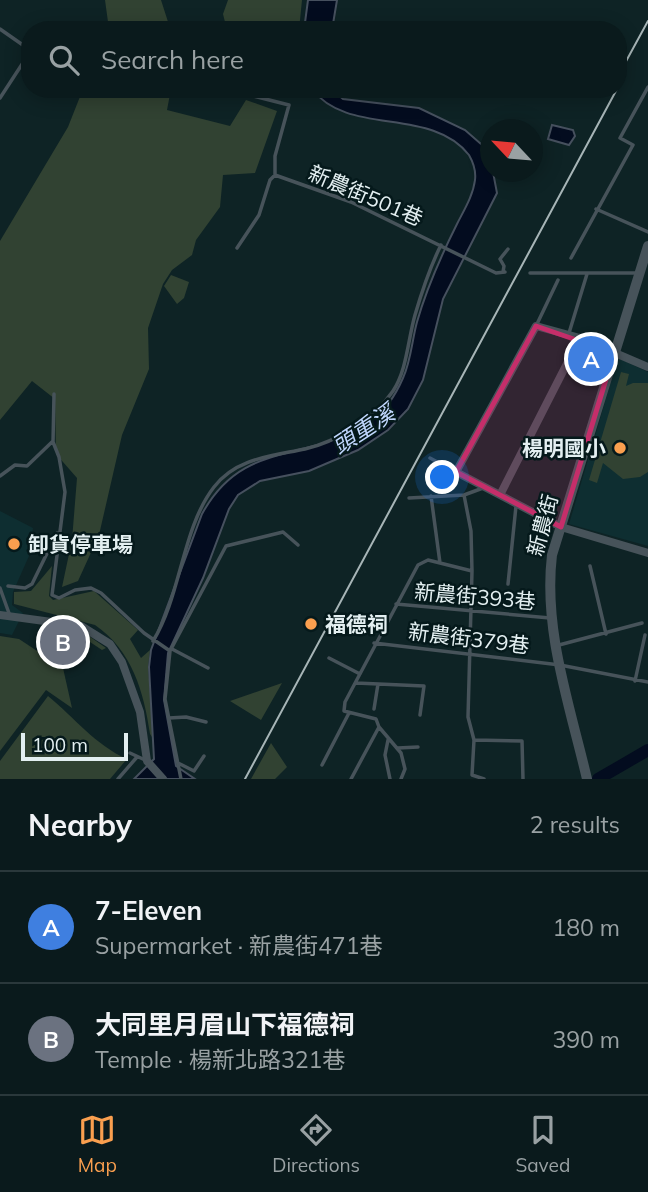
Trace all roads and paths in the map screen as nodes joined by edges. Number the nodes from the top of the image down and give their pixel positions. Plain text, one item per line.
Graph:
1 (0, 29) edge
2 (21, 44) edge
3 (21, 65) edge
4 (648, 87) edge
5 (0, 98) edge
6 (262, 98) edge
7 (275, 175) junction
8 (596, 209) junction
9 (648, 232) edge
10 (443, 246) junction
11 (648, 246) edge
12 (237, 248) dead end
13 (508, 249) dead end
14 (571, 258) dead end
15 (587, 273) junction
16 (644, 273) edge
17 (530, 274) dead end
18 (558, 280) dead end
19 (536, 326) junction
20 (569, 335) junction
21 (580, 338) junction
22 (614, 352) junction
23 (648, 367) edge
24 (54, 394) dead end
25 (52, 441) junction
26 (430, 458) dead end
27 (456, 472) junction
28 (0, 476) edge
29 (484, 487) junction
30 (464, 495) junction
31 (500, 495) junction
32 (431, 496) junction
33 (409, 498) dead end
34 (517, 504) junction
35 (561, 527) junction
36 (59, 529) junction
37 (298, 545) dead end
38 (648, 554) edge
39 (440, 563) junction
40 (590, 566) dead end
41 (472, 571) junction
42 (508, 584) dead end
43 (8, 586) dead end
44 (0, 588) edge
45 (396, 604) junction
46 (471, 611) junction
47 (0, 615) edge
48 (10, 618) junction
49 (550, 618) junction
50 (642, 623) dead end
51 (606, 634) junction
52 (645, 635) dead end
53 (48, 639) dead end
54 (82, 640) dead end
55 (154, 641) junction
56 (374, 643) junction
57 (557, 646) junction
58 (171, 650) junction
59 (470, 653) junction
60 (330, 658) dead end
61 (560, 665) junction
62 (208, 668) dead end
63 (360, 674) junction
64 (635, 681) junction
65 (355, 682) junction
66 (648, 682) edge
67 (379, 684) junction
68 (374, 709) dead end
69 (349, 713) junction
70 (420, 715) dead end
71 (169, 718) junction
72 (206, 722) dead end
73 (379, 727) junction
74 (388, 740) junction
75 (474, 740) junction
76 (418, 747) dead end
77 (398, 748) junction
78 (130, 754) dead end
79 (204, 756) dead end
80 (137, 757) junction
81 (147, 761) junction
82 (178, 764) junction
83 (322, 765) dead end
84 (118, 779) edge
85 (163, 779) edge
86 (181, 779) edge
87 (351, 779) edge
88 (390, 779) edge
89 (401, 779) edge
90 (484, 779) edge
91 (523, 779) edge
92 (587, 779) edge

1 - 2 lane
3 - 5 lane
4 - 8 lane
6 - 7 lane, 新農街501巷
7 - 10 lane, 新農街501巷
7 - 12 lane, 新農街501巷
8 - 9 lane
8 - 14 lane
10 - 13 lane, 新農街501巷
10 - 55 lane
11 - 16 street, 新農街
15 - 16 lane
15 - 17 lane
15 - 20 lane
16 - 22 street, 新農街
18 - 19 lane
19 - 20 street
19 - 27 street
20 - 21 street
21 - 22 street
21 - 31 street
22 - 23 street
22 - 35 street, 新農街
24 - 25 lane
25 - 28 lane
25 - 36 lane
26 - 27 lane
27 - 29 street
29 - 30 lane
29 - 31 street
30 - 32 lane
30 - 41 lane
31 - 34 street
32 - 33 lane
32 - 39 lane
34 - 35 street
34 - 42 lane
35 - 38 street
35 - 49 street, 新農街
36 - 43 lane
36 - 55 lane
37 - 58 lane
39 - 41 lane
39 - 45 lane
40 - 51 lane
41 - 46 lane
44 - 48 lane
45 - 46 lane, 新農街393巷
45 - 56 lane
46 - 49 lane, 新農街393巷
46 - 59 lane
47 - 48 street
48 - 81 street
49 - 57 street, 新農街
50 - 51 lane
51 - 57 lane
52 - 64 lane
53 - 54 path
55 - 58 lane
56 - 59 lane, 新農街379巷
56 - 63 lane
57 - 61 street, 新農街
58 - 62 lane
58 - 71 lane
59 - 61 lane, 新農街379巷
59 - 75 lane
60 - 63 lane
61 - 64 lane, 新農街379巷
61 - 92 street, 新農街
63 - 65 lane
64 - 66 lane, 新農街379巷
65 - 67 lane
65 - 69 lane
67 - 68 lane
67 - 70 lane
69 - 73 lane
69 - 83 lane
71 - 72 lane
71 - 82 lane
73 - 74 lane
73 - 87 lane
74 - 77 lane
74 - 88 lane
75 - 90 lane
75 - 91 lane
76 - 77 lane
77 - 89 lane
78 - 80 lane
79 - 82 lane
80 - 81 lane
80 - 84 lane
81 - 85 street
82 - 86 lane

